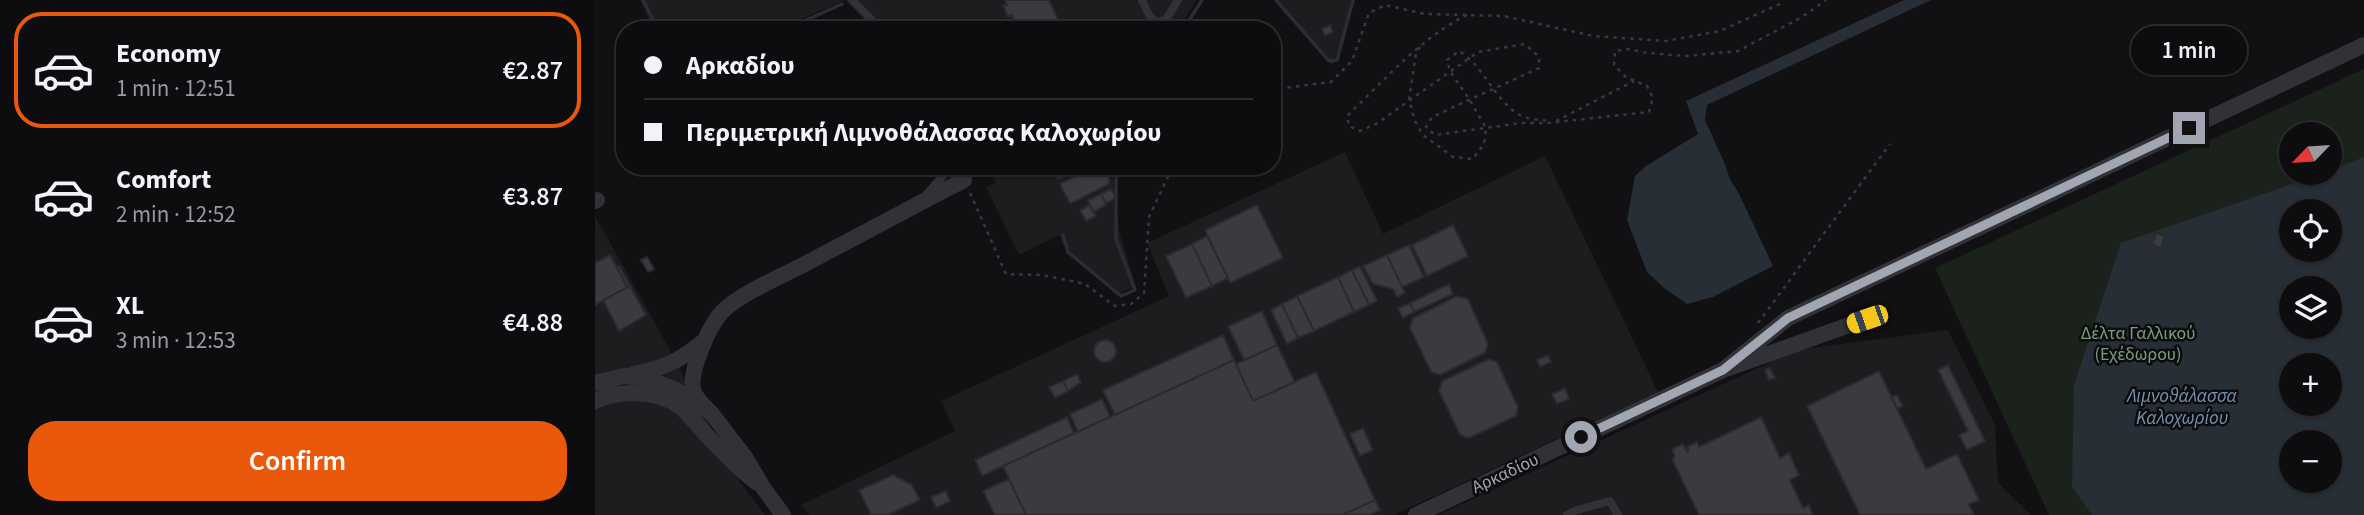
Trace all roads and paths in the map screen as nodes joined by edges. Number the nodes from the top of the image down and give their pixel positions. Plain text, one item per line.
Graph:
1 (852, 0) edge
2 (1142, 0) edge
3 (1178, 0) edge
4 (1781, 0) edge
5 (1826, 0) edge
6 (1467, 15) junction
7 (873, 21) edge
8 (1155, 21) edge
9 (1162, 21) edge
10 (1423, 43) junction
11 (2364, 46) edge
12 (1470, 58) junction
13 (1450, 72) junction
14 (1634, 81) junction
15 (1493, 88) junction
16 (1281, 89) edge
17 (1469, 99) junction
18 (1409, 100) junction
19 (1554, 122) junction
20 (1486, 128) junction
21 (1890, 144) dead end
22 (944, 175) edge
23 (1169, 175) edge
24 (964, 180) joint
25 (916, 206) junction
26 (1867, 319) dead end
27 (1755, 327) dead end
28 (688, 363) junction
29 (1723, 370) junction
30 (624, 376) junction
31 (595, 383) edge
32 (674, 389) junction
33 (651, 396) junction
34 (595, 401) edge
35 (679, 406) junction
36 (712, 414) junction
37 (764, 489) junction
38 (783, 515) edge
39 (1416, 515) edge
40 (1567, 515) edge
41 (1618, 515) edge

1 - 7 lane
2 - 8 lane
3 - 9 lane
4 - 6 path
5 - 14 path
6 - 10 path
6 - 16 path
10 - 18 path
10 - 18 path
11 - 29 street
12 - 13 path
12 - 13 path
12 - 15 path
12 - 15 path
13 - 17 path
13 - 18 path
14 - 19 path
14 - 19 path
15 - 17 path
15 - 19 path
17 - 20 path
17 - 20 path
18 - 20 path
19 - 20 path
21 - 27 path
22 - 25 lane
23 - 24 path
24 - 25 street
25 - 28 street
26 - 29 street, Αρκαδίου
28 - 30 street
28 - 32 street
28 - 36 street
29 - 39 street, Αρκαδίου
30 - 31 street
30 - 32 street
32 - 33 street
32 - 35 street
32 - 36 street
33 - 34 street
33 - 35 street
35 - 37 street
36 - 37 street
37 - 38 street
40 - 41 lane

